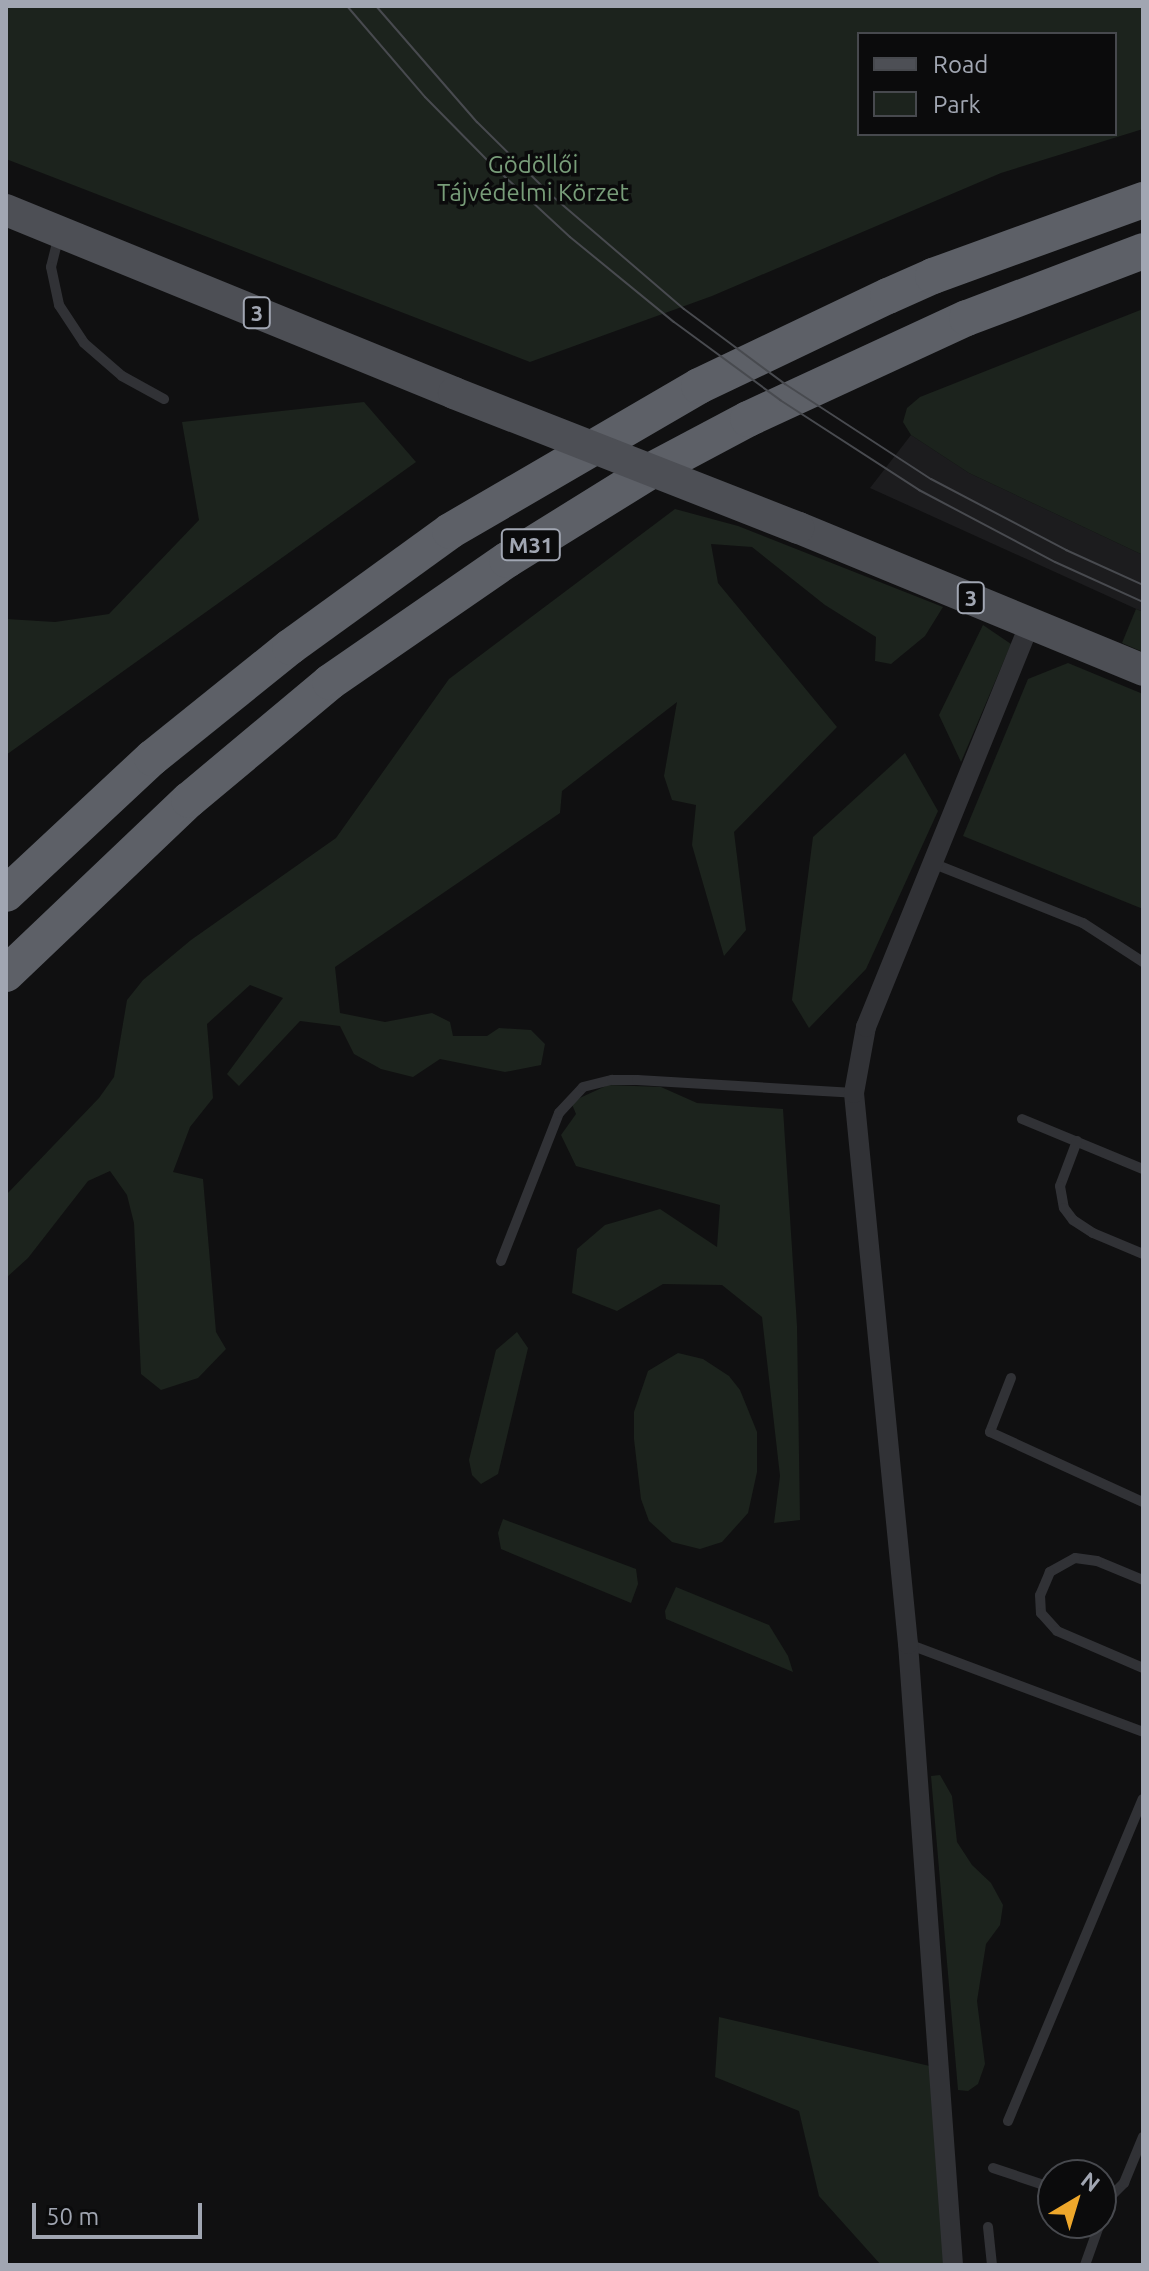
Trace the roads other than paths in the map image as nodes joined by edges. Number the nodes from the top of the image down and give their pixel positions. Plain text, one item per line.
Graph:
1 (1143, 200) edge
2 (6, 210) edge
3 (60, 233) junction
4 (1143, 251) edge
5 (164, 399) dead end
6 (1030, 623) junction
7 (1143, 670) edge
8 (930, 862) junction
9 (6, 894) edge
10 (1143, 962) edge
11 (6, 974) edge
12 (854, 1093) junction
13 (1022, 1119) dead end
14 (1077, 1141) junction
15 (1143, 1169) edge
16 (1143, 1254) edge
17 (501, 1261) dead end
18 (1011, 1378) dead end
19 (1143, 1502) edge
20 (1143, 1580) edge
21 (908, 1644) junction
22 (1143, 1668) edge
23 (1143, 1732) edge
24 (1143, 1799) edge
25 (1008, 2121) dead end
26 (1143, 2137) edge
27 (993, 2168) dead end
28 (1037, 2183) edge
29 (1117, 2191) edge
30 (988, 2227) dead end
31 (1094, 2239) edge
32 (953, 2265) edge
33 (992, 2265) edge
34 (1085, 2265) edge

1 - 9 highway, M31
2 - 3 main road, 3
3 - 5 lane
3 - 6 main road, 3, bridge
4 - 11 highway, M31
6 - 7 main road, 3
6 - 8 street
8 - 10 lane
8 - 12 street
12 - 17 lane
12 - 21 street
13 - 14 lane
14 - 15 lane
14 - 16 lane
18 - 19 lane
20 - 22 lane
21 - 23 lane
21 - 32 street
24 - 25 lane
26 - 29 lane
27 - 28 lane
30 - 33 lane
31 - 34 lane

